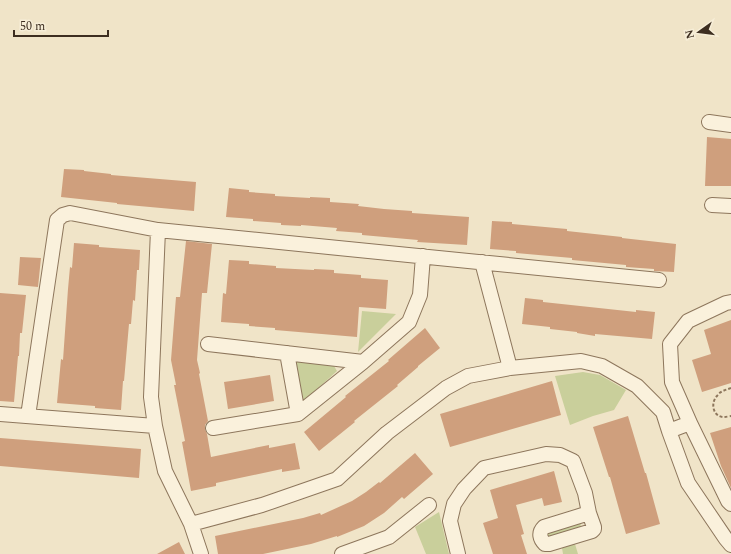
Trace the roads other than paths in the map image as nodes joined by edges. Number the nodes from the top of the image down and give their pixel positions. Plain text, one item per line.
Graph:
1 (709, 122) dead end
2 (731, 125) edge
3 (712, 205) dead end
4 (731, 206) edge
5 (158, 230) junction
6 (423, 256) junction
7 (482, 262) junction
8 (659, 280) dead end
9 (731, 302) edge
10 (208, 344) dead end
11 (287, 353) junction
12 (363, 362) junction
13 (510, 368) junction
14 (682, 405) junction
15 (663, 412) junction
16 (0, 414) edge
17 (298, 414) junction
18 (28, 416) junction
19 (690, 423) junction
20 (155, 426) junction
21 (213, 428) dead end
22 (669, 431) junction
23 (731, 504) edge
24 (429, 505) dead end
25 (589, 513) dead end
26 (191, 524) junction
27 (731, 545) edge
28 (201, 554) edge
29 (342, 554) edge
30 (458, 554) edge

1 - 2 street
3 - 4 street
5 - 6 street
5 - 18 street
5 - 20 street
6 - 7 street
6 - 12 street
7 - 8 street
7 - 13 street
9 - 14 street
10 - 11 street
11 - 12 street
11 - 17 street
12 - 17 street
13 - 15 street
13 - 26 street
14 - 15 street
14 - 19 street
15 - 22 street
16 - 18 street
17 - 21 street
18 - 20 street
19 - 22 street
19 - 23 street
20 - 26 street
22 - 27 street
24 - 29 street
25 - 30 street
26 - 28 street

